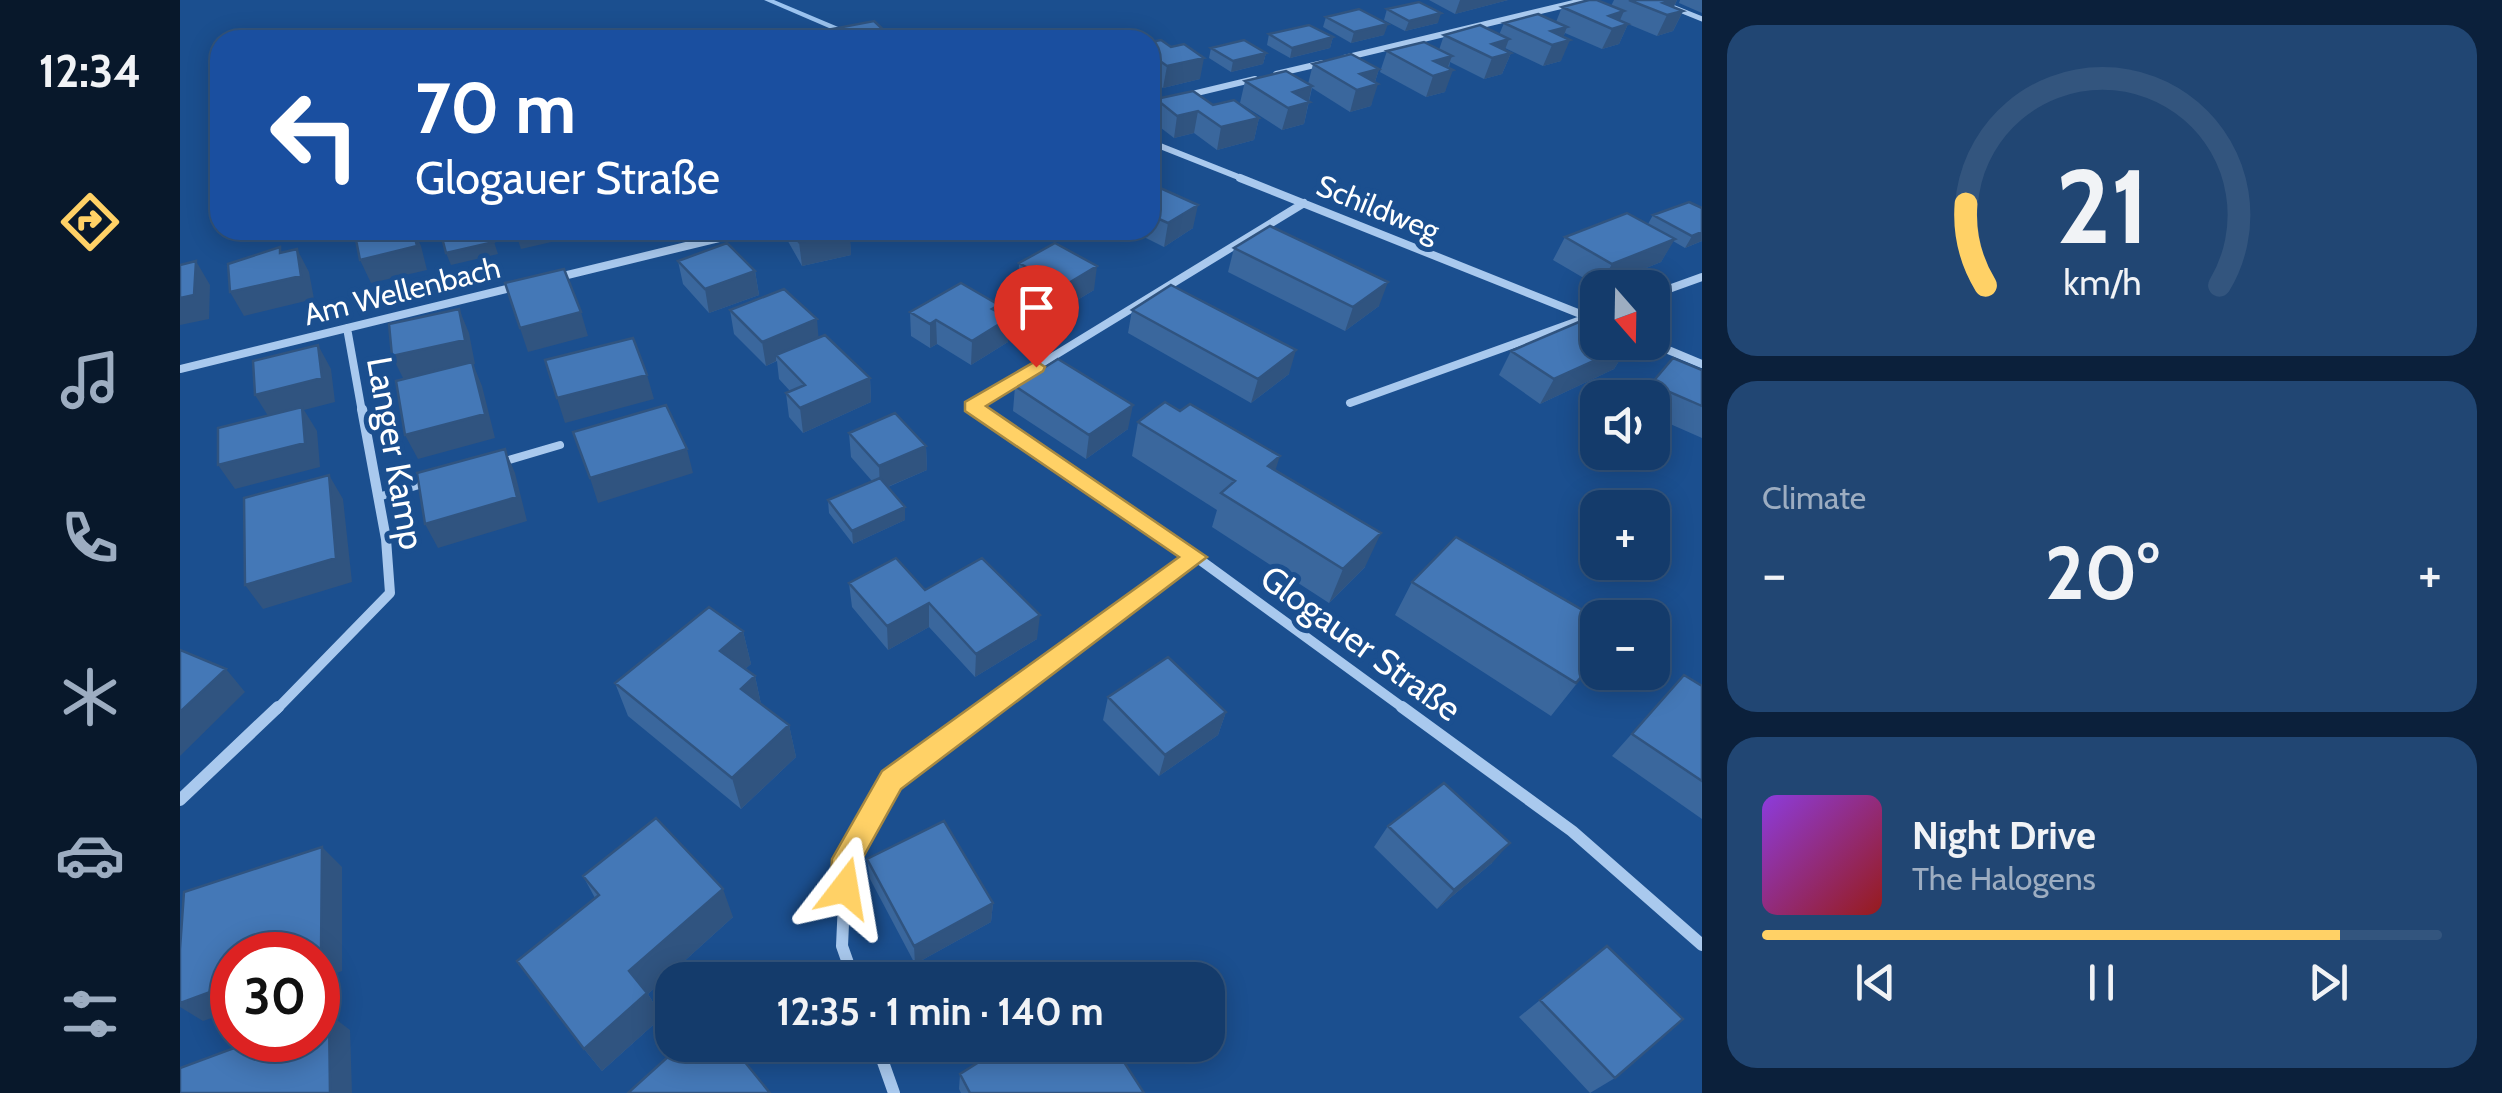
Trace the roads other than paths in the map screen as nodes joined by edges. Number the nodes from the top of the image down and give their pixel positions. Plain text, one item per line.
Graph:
1 (1586, 0) edge
2 (1655, 0) edge
3 (1702, 20) edge
4 (1169, 100) edge
5 (1160, 146) edge
6 (1304, 203) junction
7 (710, 240) edge
8 (1702, 277) edge
9 (552, 278) edge
10 (533, 283) edge
11 (1670, 289) edge
12 (1580, 312) edge
13 (1580, 323) edge
14 (347, 328) junction
15 (1670, 350) edge
16 (1702, 364) edge
17 (180, 368) edge
18 (1350, 403) dead end
19 (560, 445) dead end
20 (487, 466) edge
21 (433, 482) edge
22 (378, 497) junction
23 (1196, 557) junction
24 (180, 800) edge
25 (1702, 945) edge
26 (848, 962) edge
27 (883, 1062) edge
28 (894, 1093) edge

1 - 4 street
2 - 3 lane
5 - 6 street, Schildweg
6 - 12 street, Schildweg
6 - 23 street, Glogauer Straße
7 - 9 street, Am Wellenbach
8 - 11 street
10 - 14 street, Am Wellenbach
13 - 18 street, Schildweg
14 - 17 street, Am Wellenbach
14 - 22 street, Langer Kamp
15 - 16 street
19 - 20 lane
21 - 22 lane
22 - 24 street, Langer Kamp
23 - 25 street, Glogauer Straße
23 - 26 street
27 - 28 street

